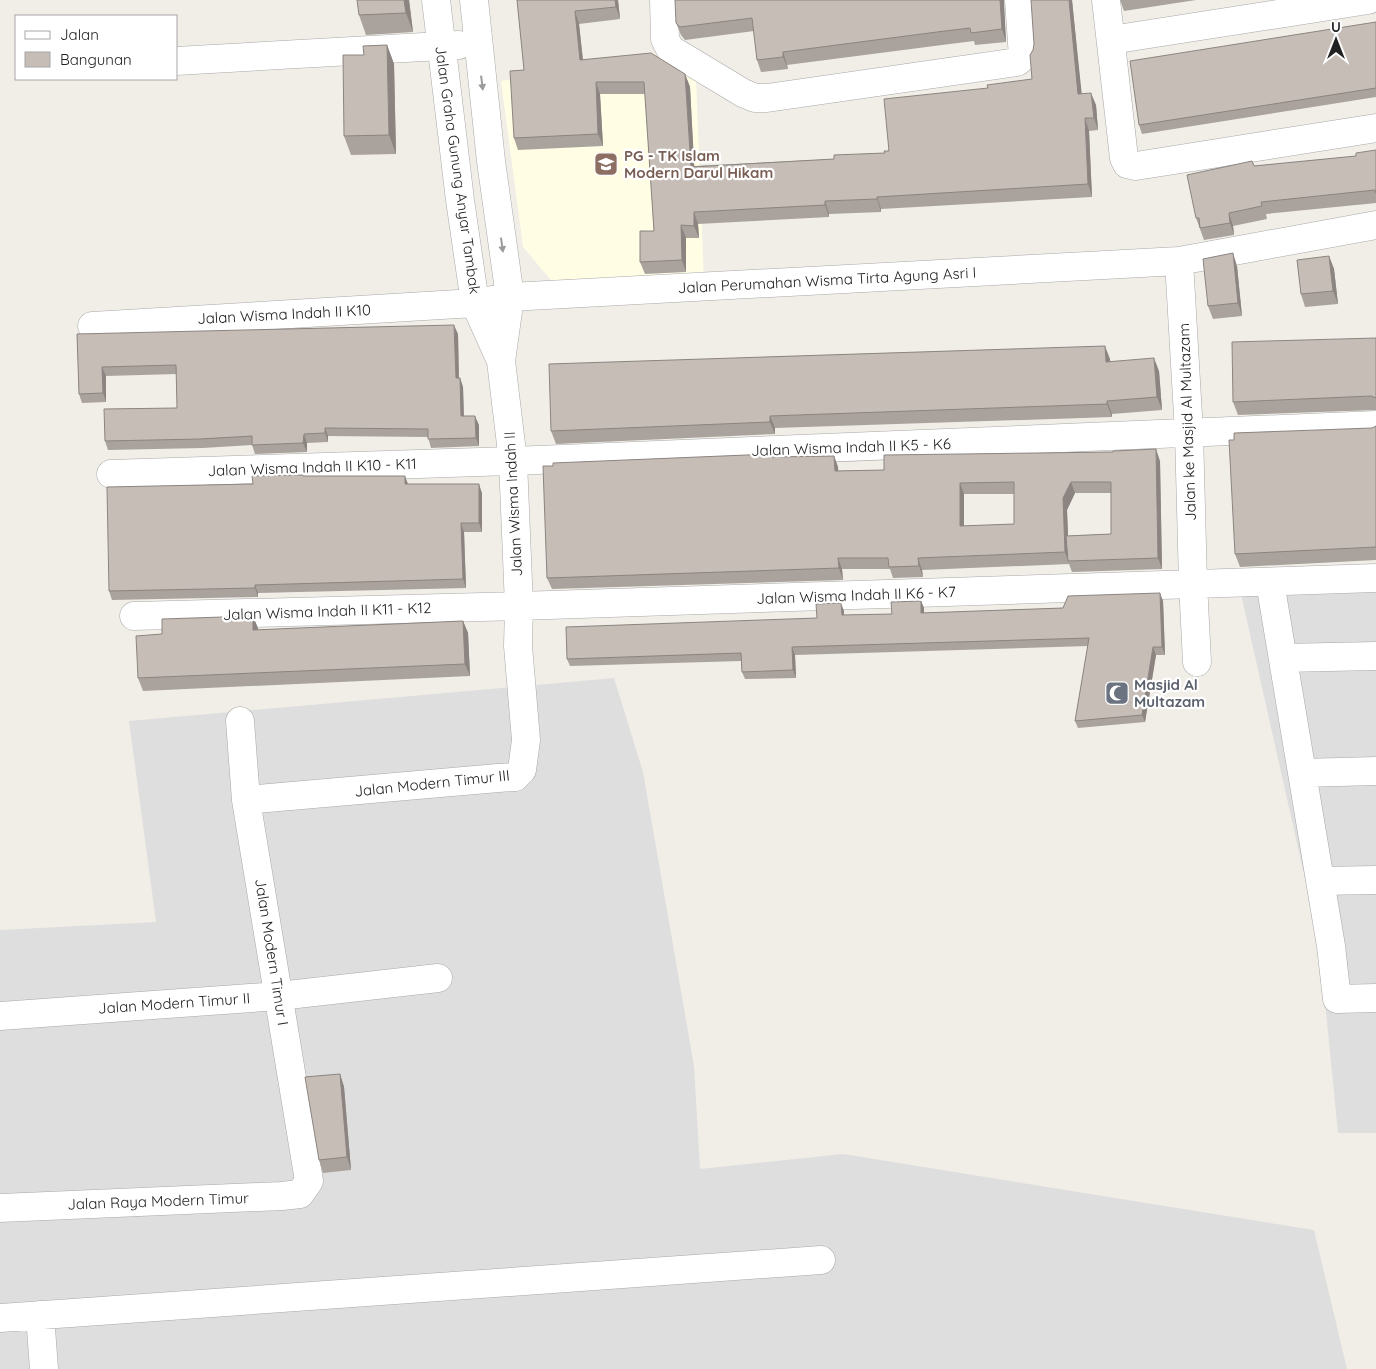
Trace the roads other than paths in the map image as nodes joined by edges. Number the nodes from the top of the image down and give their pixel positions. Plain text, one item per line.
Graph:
1 (436, 0) edge
2 (474, 0) edge
3 (664, 0) edge
4 (1019, 0) edge
5 (1106, 0) edge
6 (1368, 0) edge
7 (1111, 40) junction
8 (478, 44) junction
9 (441, 46) junction
10 (178, 61) edge
11 (1376, 128) edge
12 (1376, 224) edge
13 (1179, 260) junction
14 (510, 297) junction
15 (475, 302) junction
16 (92, 326) dead end
17 (501, 361) junction
18 (1376, 425) edge
19 (1189, 433) junction
20 (513, 461) junction
21 (111, 474) dead end
22 (1376, 578) edge
23 (1270, 582) junction
24 (1192, 583) junction
25 (519, 606) junction
26 (134, 616) dead end
27 (518, 646) joint
28 (1376, 656) edge
29 (1283, 658) junction
30 (1197, 662) dead end
31 (240, 722) dead end
32 (1376, 771) edge
33 (1302, 773) junction
34 (246, 800) junction
35 (1376, 880) edge
36 (1321, 882) junction
37 (438, 978) dead end
38 (279, 996) junction
39 (1376, 998) edge
40 (0, 1016) edge
41 (309, 1181) joint
42 (0, 1208) edge
43 (821, 1260) dead end
44 (40, 1315) junction
45 (0, 1318) edge
46 (44, 1369) edge

1 - 9 street, Jalan Graha Gunung Anyar Tambak
2 - 8 street
3 - 4 street
5 - 7 street
6 - 7 street
7 - 11 street
8 - 9 street
8 -> 14 street
9 - 10 street
9 - 15 street, Jalan Graha Gunung Anyar Tambak
12 - 13 street, Jalan Perumahan Wisma Tirta Agung Asri I
13 - 14 street, Jalan Perumahan Wisma Tirta Agung Asri I
13 - 19 street, Jalan ke Masjid Al Multazam
14 - 15 street, Jalan Perumahan Wisma Tirta Agung Asri I
14 - 17 street
15 - 16 street, Jalan Wisma Indah II K10
15 - 17 street, Jalan Graha Gunung Anyar Tambak
17 - 20 street, Jalan Wisma Indah II
18 - 19 street, Jalan Wisma Indah II K5 - K6
19 - 20 street, Jalan Wisma Indah II K5 - K6
19 - 24 street, Jalan ke Masjid Al Multazam
20 - 21 street, Jalan Wisma Indah II K10 - K11
20 - 25 street, Jalan Wisma Indah II
22 - 23 street, Jalan Wisma Indah II K6 - K7
23 - 24 street, Jalan Wisma Indah II K6 - K7
23 - 29 street
24 - 25 street, Jalan Wisma Indah II K6 - K7
24 - 30 street, Jalan ke Masjid Al Multazam
25 - 26 street, Jalan Wisma Indah II K11 - K12
25 - 27 street, Jalan Wisma Indah II
27 - 34 street, Jalan Modern Timur III
28 - 29 street
29 - 33 street
31 - 34 street, Jalan Modern Timur I
32 - 33 street
33 - 36 street
34 - 38 street, Jalan Modern Timur I
35 - 36 street
36 - 39 street
37 - 38 street, Jalan Modern Timur II
38 - 40 street, Jalan Modern Timur II
38 - 41 street, Jalan Modern Timur I
41 - 42 street, Jalan Raya Modern Timur
43 - 44 street
44 - 45 street
44 - 46 street

